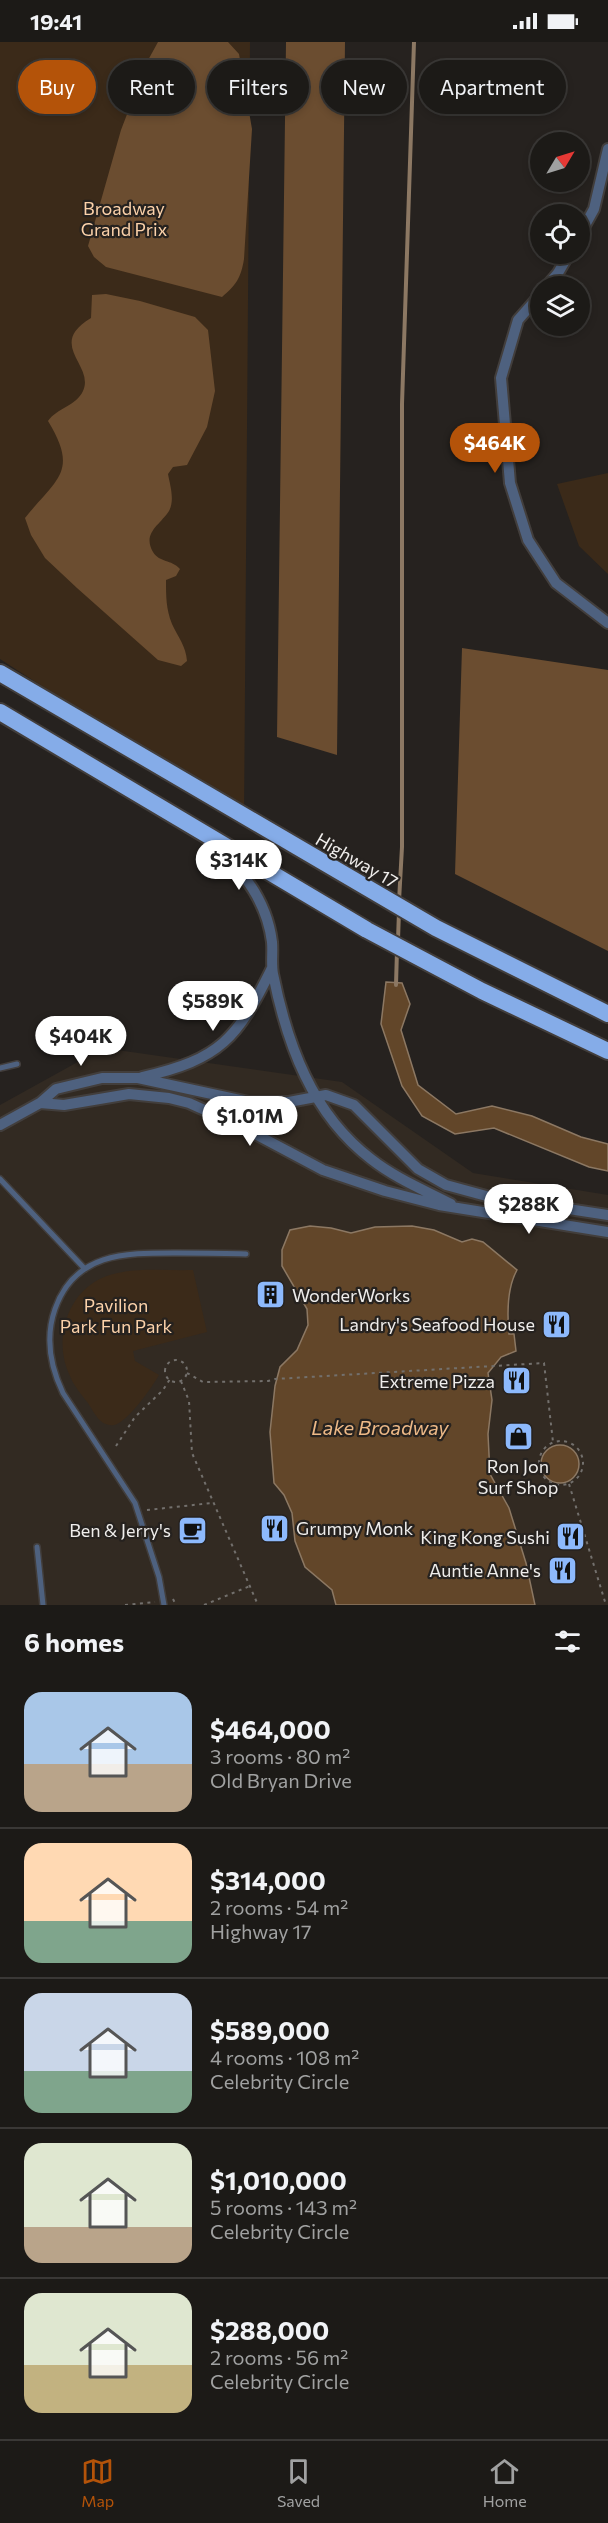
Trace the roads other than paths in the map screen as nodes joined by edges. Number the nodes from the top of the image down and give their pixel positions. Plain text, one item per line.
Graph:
1 (608, 149) edge
2 (590, 216) edge
3 (530, 307) edge
4 (608, 623) edge
5 (0, 673) edge
6 (0, 712) edge
7 (190, 825) junction
8 (272, 967) junction
9 (608, 1014) edge
10 (608, 1051) edge
11 (17, 1064) dead end
12 (0, 1068) edge
13 (138, 1078) junction
14 (316, 1096) junction
15 (39, 1103) junction
16 (0, 1125) edge
17 (0, 1179) edge
18 (456, 1207) junction
19 (608, 1215) edge
20 (608, 1232) edge
21 (246, 1254) dead end
22 (85, 1269) junction
23 (37, 1547) dead end
24 (163, 1603) edge
25 (43, 1605) edge

1 - 2 street
3 - 4 street
5 - 9 highway, Highway 17
6 - 7 highway
7 - 8 street
7 - 10 highway
8 - 13 street
8 - 14 street
11 - 12 lane
13 - 14 street
13 - 15 street
14 - 18 street
14 - 19 street
15 - 16 street
15 - 18 street
17 - 22 lane
18 - 20 street
21 - 22 lane
22 - 24 lane
23 - 25 lane

